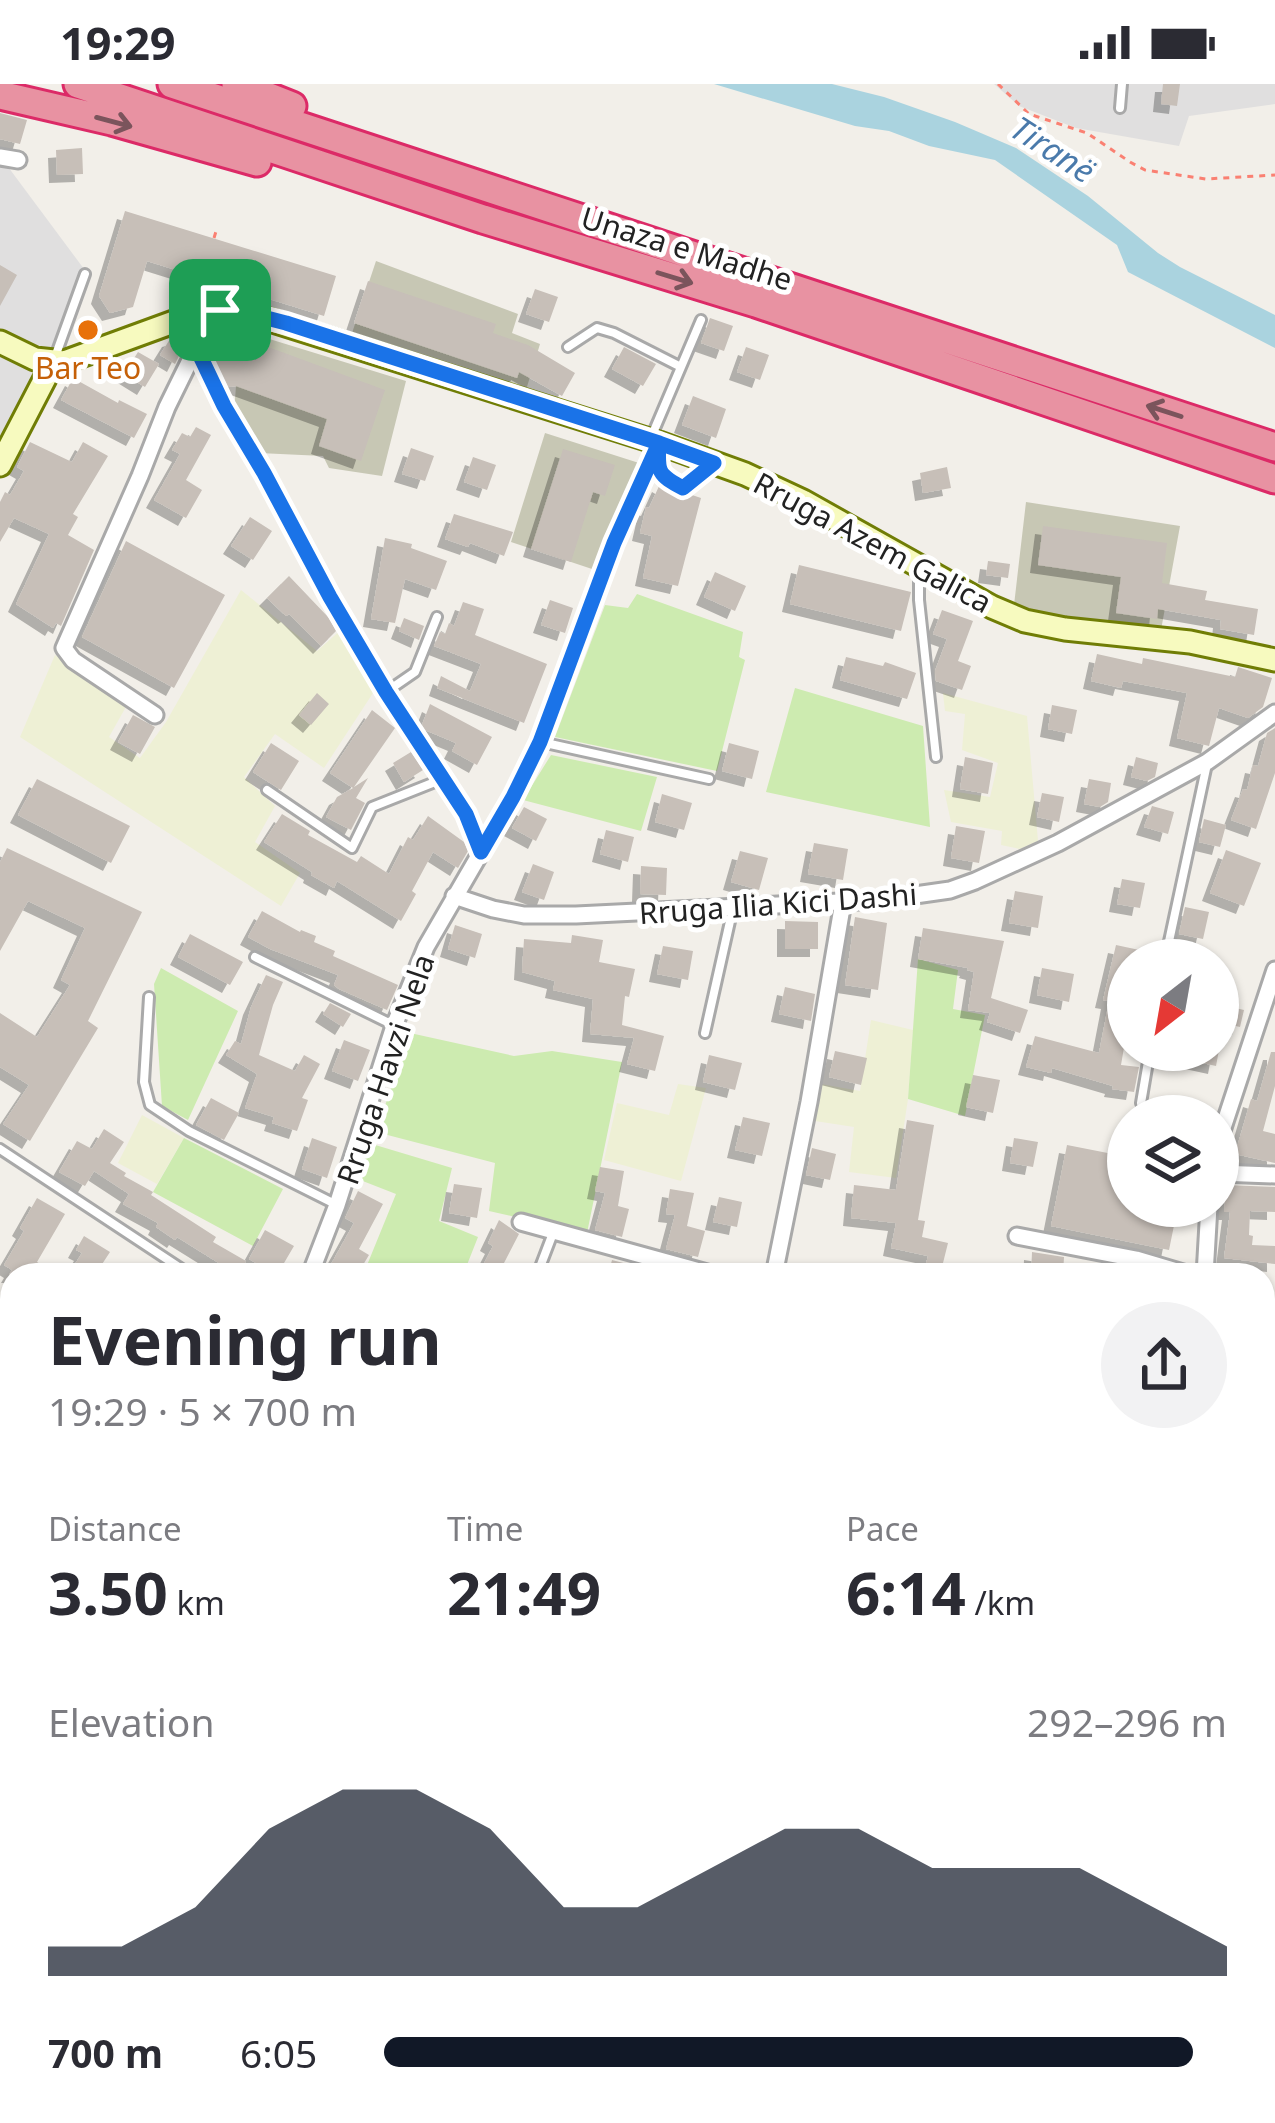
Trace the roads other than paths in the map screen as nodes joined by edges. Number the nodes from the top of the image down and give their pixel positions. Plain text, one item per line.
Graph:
1 (78, 84) edge
2 (172, 84) edge
3 (236, 84) edge
4 (1122, 84) edge
5 (0, 94) edge
6 (1120, 108) dead end
7 (0, 157) edge
8 (18, 160) dead end
9 (632, 235) junction
10 (624, 262) junction
11 (85, 274) dead end
12 (182, 318) junction
13 (701, 320) dead end
14 (0, 342) edge
15 (568, 347) dead end
16 (196, 348) junction
17 (53, 363) junction
18 (681, 367) junction
19 (654, 442) junction
20 (1275, 447) edge
21 (714, 463) junction
22 (0, 465) edge
23 (1275, 479) edge
24 (919, 567) junction
25 (436, 617) dead end
26 (1275, 660) edge
27 (386, 692) junction
28 (1275, 713) edge
29 (155, 715) dead end
30 (540, 742) junction
31 (936, 757) dead end
32 (1207, 762) junction
33 (442, 779) junction
34 (709, 779) dead end
35 (267, 790) dead end
36 (481, 852) junction
37 (454, 896) junction
38 (843, 902) junction
39 (733, 908) junction
40 (1170, 939) edge
41 (254, 957) dead end
42 (1275, 970) edge
43 (149, 998) dead end
44 (394, 1026) junction
45 (705, 1033) dead end
46 (1234, 1095) edge
47 (0, 1149) edge
48 (1239, 1174) edge
49 (1275, 1175) edge
50 (337, 1205) junction
51 (521, 1222) dead end
52 (1208, 1227) edge
53 (554, 1232) junction
54 (1017, 1236) dead end
55 (173, 1263) edge
56 (315, 1263) edge
57 (542, 1263) edge
58 (669, 1263) edge
59 (776, 1263) edge
60 (1147, 1263) edge
61 (1206, 1263) edge

1 - 10 highway, Unaza e Madhe
2 - 9 highway, Unaza e Madhe
3 - 9 highway
4 - 6 lane
5 -> 10 highway
7 - 8 street
20 -> 9 highway, Unaza e Madhe
10 -> 23 highway, Unaza e Madhe
11 - 17 lane
12 - 16 street
12 - 17 main road, Rruga Azem Galica
12 - 19 main road, Rruga Azem Galica
13 - 18 lane
14 - 17 main road
15 - 18 lane
16 - 27 street
16 - 29 street
17 - 22 main road
18 - 19 lane
19 - 21 main road, Rruga Azem Galica
19 - 21 lane
19 - 30 street, Rruga Havzi Nela
21 - 24 main road, Rruga Azem Galica
24 - 26 main road, Rruga Azem Galica
24 - 31 lane
25 - 27 lane
27 - 33 street
28 - 32 street, Rruga Ilia Kici Dashi
30 - 34 lane
30 - 36 street, Rruga Havzi Nela
32 - 38 street, Rruga Ilia Kici Dashi
32 - 40 lane
33 - 35 lane
33 - 36 street
36 - 37 street, Rruga Havzi Nela
37 - 39 street, Rruga Ilia Kici Dashi
37 - 44 street, Rruga Havzi Nela
38 - 39 street, Rruga Ilia Kici Dashi
38 - 59 street
39 - 45 lane
41 - 44 lane
42 - 46 street
43 - 50 lane
44 - 50 street, Rruga Havzi Nela
47 - 55 lane
48 - 49 street
50 - 56 street, Rruga Havzi Nela
51 - 53 street
52 - 61 street
53 - 57 lane
53 - 58 street
54 - 60 street

